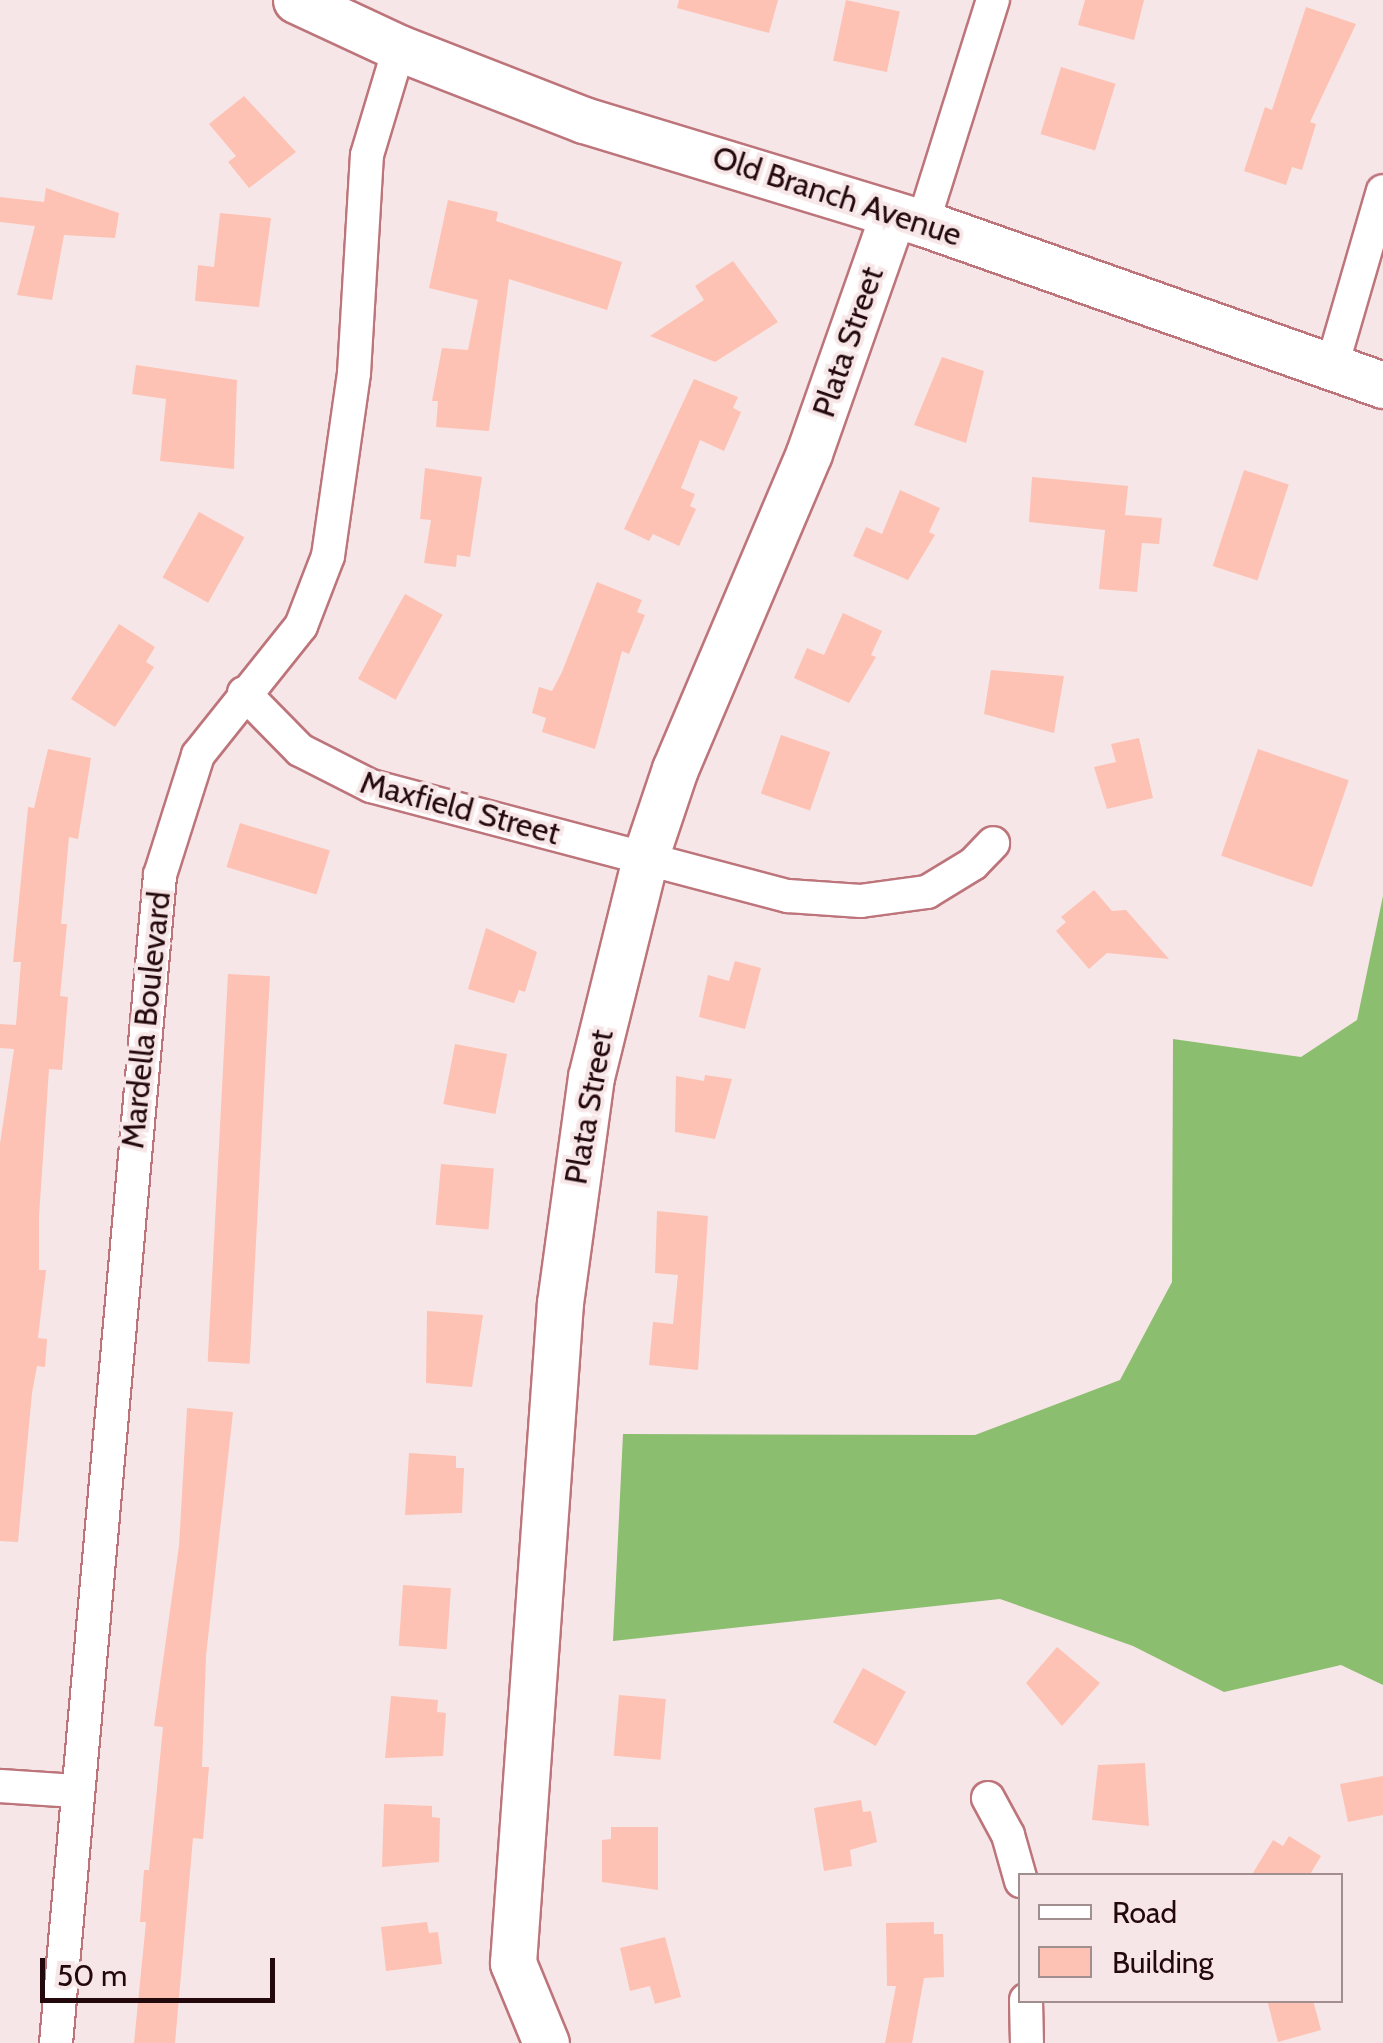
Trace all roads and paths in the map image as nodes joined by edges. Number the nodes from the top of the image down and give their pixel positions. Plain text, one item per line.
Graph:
1 (296, 0) edge
2 (993, 0) edge
3 (399, 48) junction
4 (1383, 191) edge
5 (908, 218) junction
6 (1332, 366) junction
7 (1383, 385) edge
8 (244, 694) junction
9 (993, 844) dead end
10 (645, 858) junction
11 (0, 1786) edge
12 (74, 1791) junction
13 (988, 1798) dead end
14 (1018, 1873) edge
15 (1026, 2003) edge
16 (56, 2043) edge
17 (546, 2043) edge
18 (1026, 2043) edge

1 - 3 street, Old Branch Avenue
2 - 5 street
3 - 5 street, Old Branch Avenue
3 - 8 street, Mardella Boulevard
4 - 6 street
5 - 6 street, Old Branch Avenue
5 - 10 street, Plata Street
6 - 7 street, Old Branch Avenue
8 - 10 street, Maxfield Street
8 - 12 street, Mardella Boulevard
9 - 10 street, Maxfield Street
10 - 17 street, Plata Street
11 - 12 street
12 - 16 street, Mardella Boulevard
13 - 14 street
15 - 18 street

